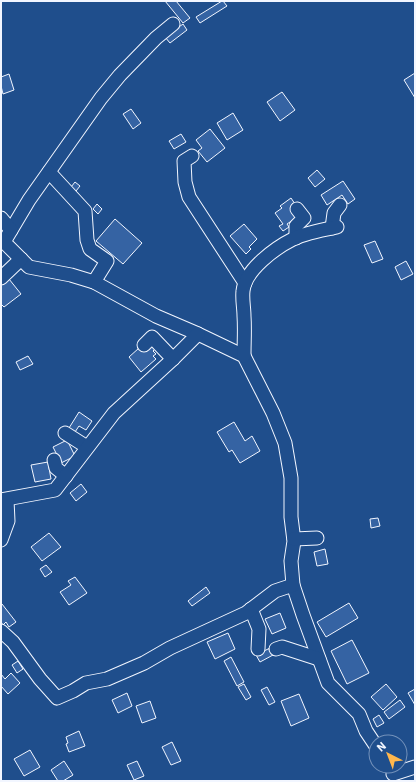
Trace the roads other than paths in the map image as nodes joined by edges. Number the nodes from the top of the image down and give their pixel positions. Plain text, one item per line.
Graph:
1 (173, 24) dead end
2 (192, 156) dead end
3 (49, 172) junction
4 (340, 205) dead end
5 (297, 209) dead end
6 (1, 218) edge
7 (12, 230) junction
8 (296, 238) junction
9 (3, 243) edge
10 (21, 259) junction
11 (1, 278) edge
12 (94, 282) junction
13 (245, 283) junction
14 (198, 334) junction
15 (144, 345) dead end
16 (244, 356) junction
17 (173, 359) junction
18 (65, 433) dead end
19 (87, 447) junction
20 (54, 460) dead end
21 (66, 476) junction
22 (4, 500) edge
23 (317, 538) dead end
24 (294, 539) junction
25 (1, 540) edge
26 (293, 585) junction
27 (251, 609) junction
28 (1, 631) edge
29 (279, 645) dead end
30 (258, 649) dead end
31 (319, 659) junction
32 (368, 734) edge

1 - 3 street
2 - 13 street
3 - 7 street
3 - 12 street
4 - 8 street
5 - 8 street
6 - 7 street
7 - 9 street
8 - 13 street
9 - 10 street
10 - 11 street
10 - 12 street
12 - 14 street
13 - 16 street
14 - 16 street
14 - 17 street
15 - 17 street
16 - 24 street
17 - 19 street
18 - 19 street
19 - 21 street
20 - 21 street
21 - 22 street
22 - 25 street
23 - 24 street
24 - 26 street
26 - 27 street
26 - 31 street
27 - 28 street
27 - 30 street
29 - 31 street
31 - 32 street

